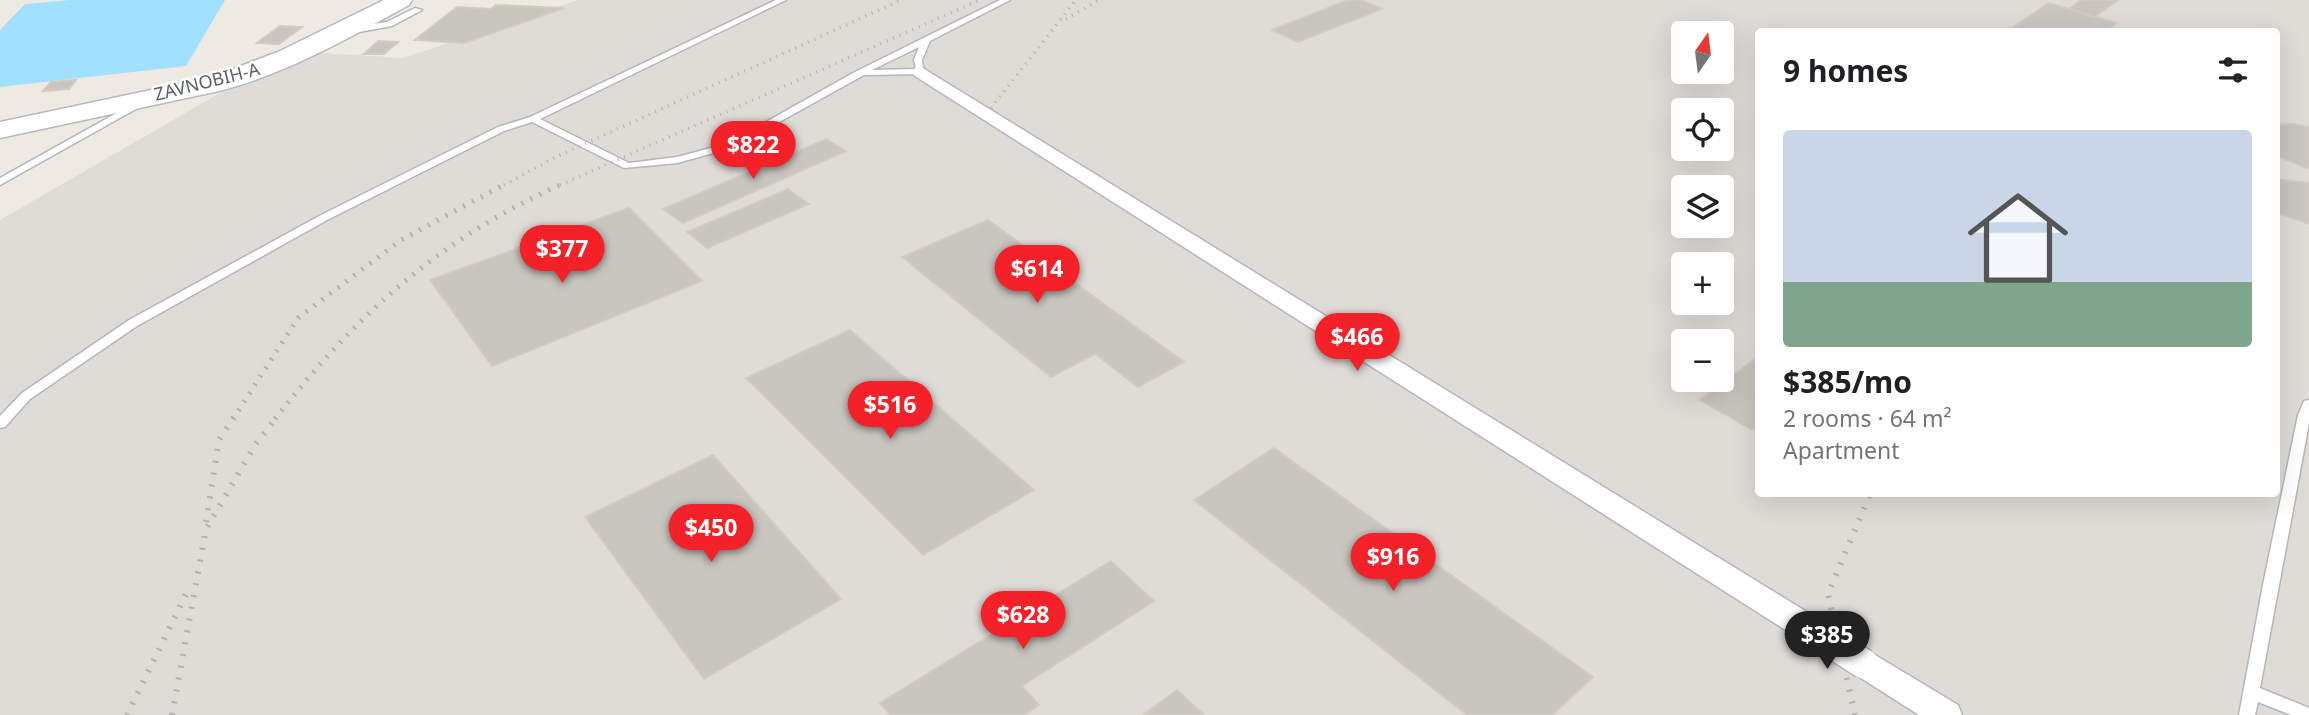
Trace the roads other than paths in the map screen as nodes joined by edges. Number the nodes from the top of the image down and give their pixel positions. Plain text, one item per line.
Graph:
1 (782, 0) edge
2 (1006, 0) edge
3 (410, 5) edge
4 (926, 40) junction
5 (921, 72) junction
6 (856, 75) junction
7 (152, 96) junction
8 (533, 119) junction
9 (0, 130) edge
10 (0, 181) edge
11 (2309, 404) edge
12 (0, 424) edge
13 (2251, 692) junction
14 (1945, 715) edge
15 (2248, 715) edge
16 (2309, 715) edge

1 - 8 lane
2 - 4 lane
3 - 7 main road, ZAVNOBIH-A
4 - 5 lane
4 - 6 lane
5 - 6 lane
5 - 14 street, bridge
6 - 8 lane
7 - 9 main road, ZAVNOBIH-A
7 - 10 lane
8 - 12 lane
11 - 13 lane
13 - 15 lane
13 - 16 lane

